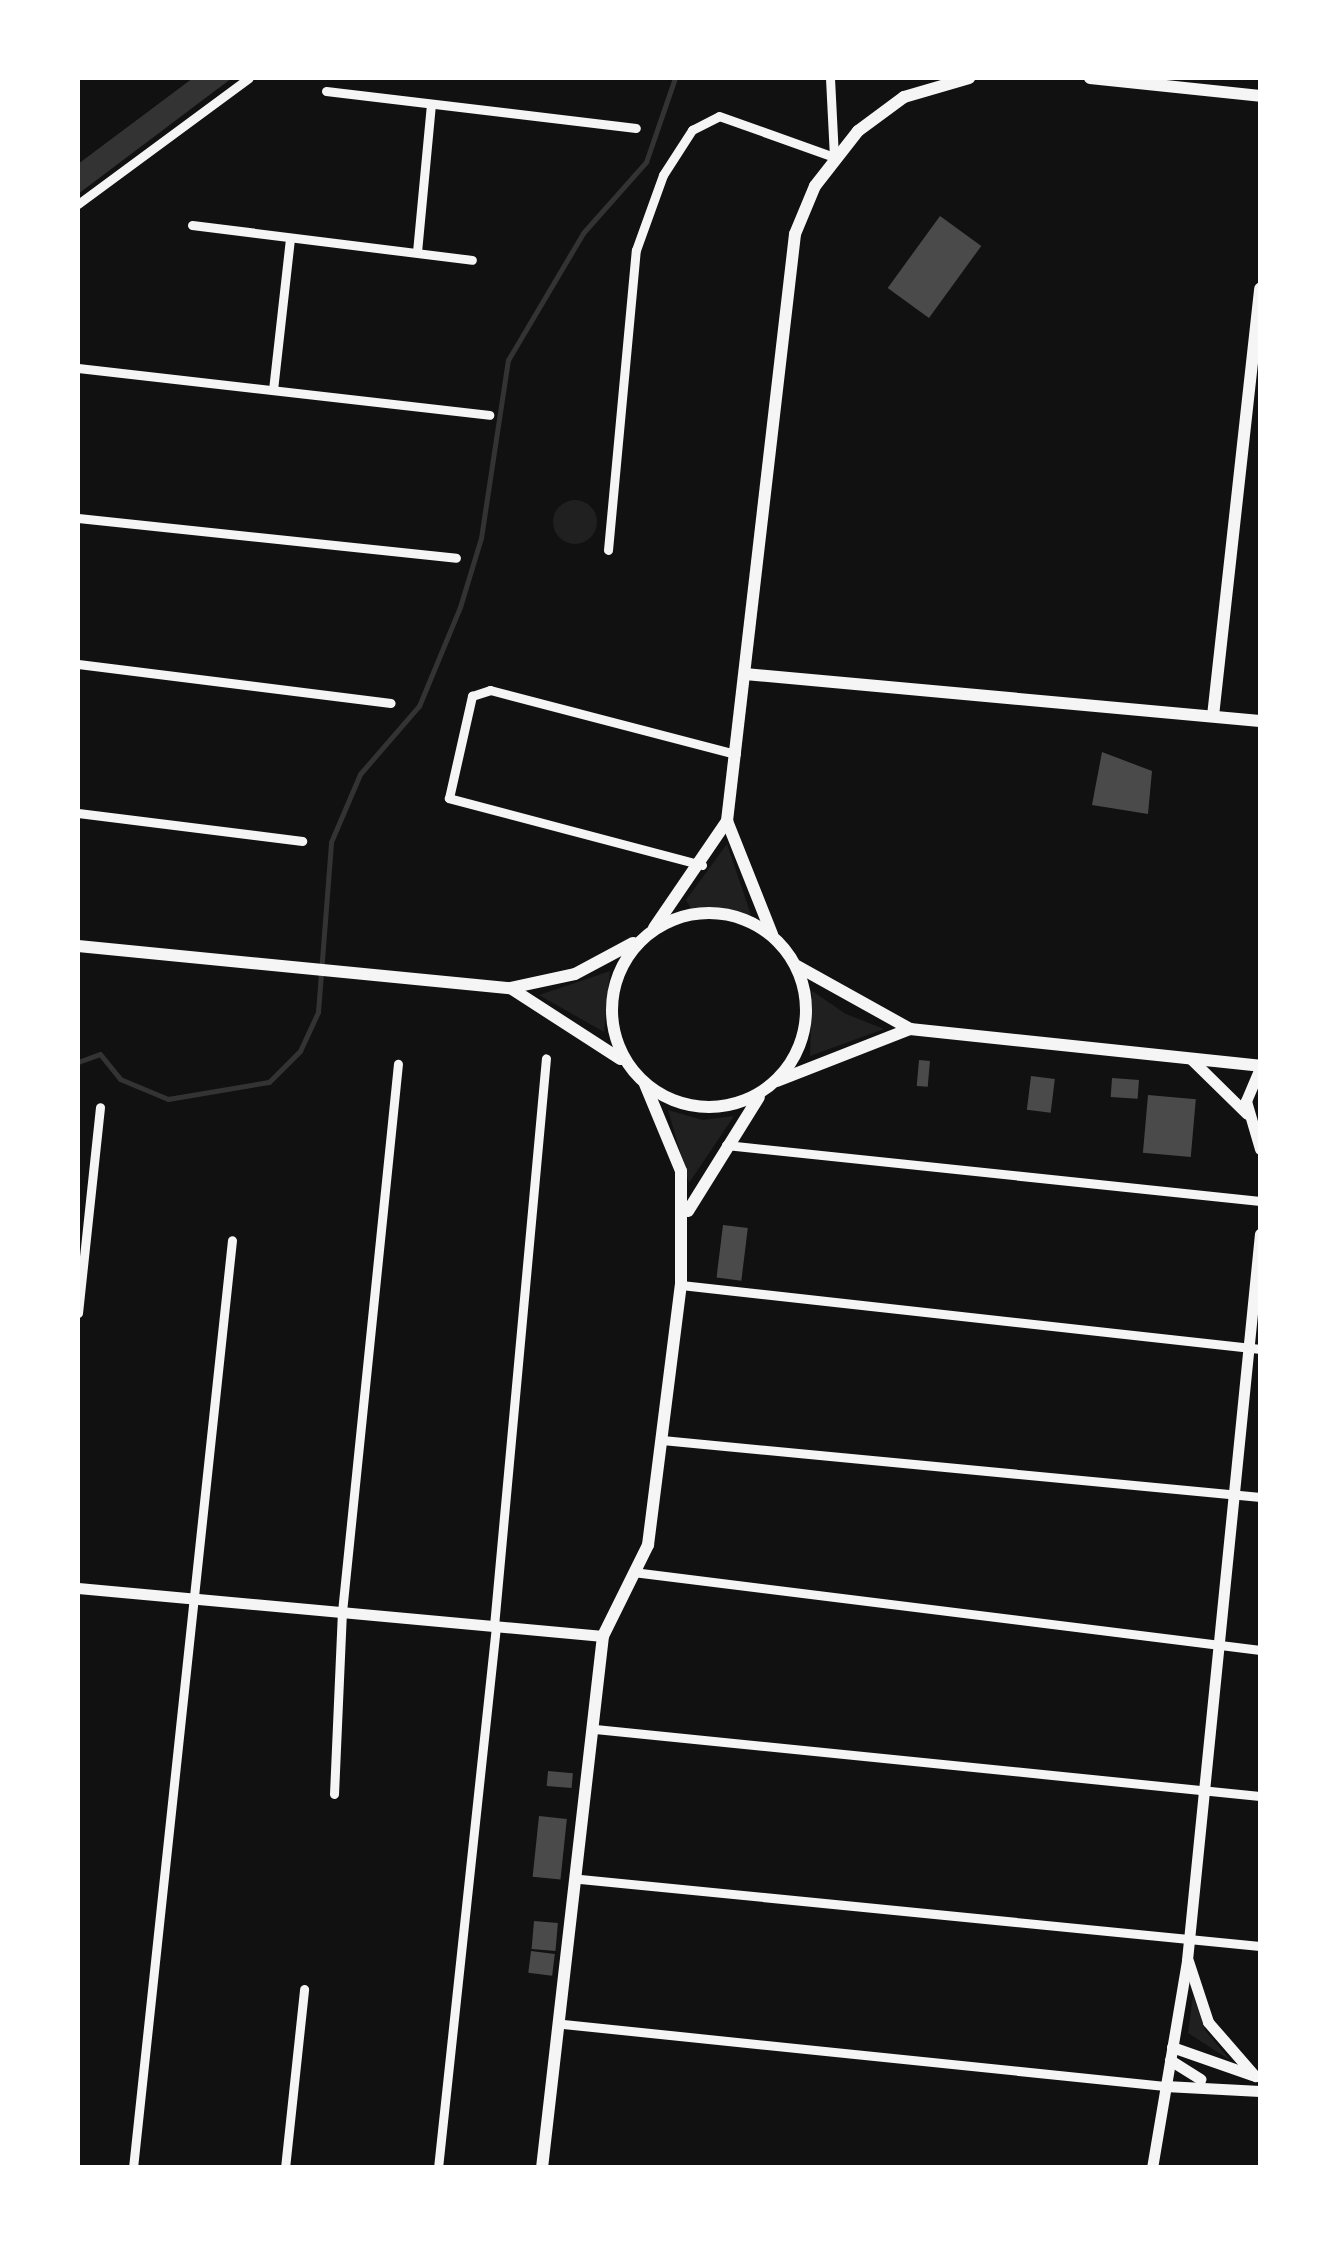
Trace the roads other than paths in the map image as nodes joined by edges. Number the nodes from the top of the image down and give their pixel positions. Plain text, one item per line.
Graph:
1 (249, 78) edge
2 (830, 78) edge
3 (969, 78) edge
4 (1090, 78) edge
5 (326, 91) dead end
6 (1260, 96) edge
7 (431, 106) junction
8 (636, 128) dead end
9 (834, 157) junction
10 (78, 204) edge
11 (192, 225) dead end
12 (290, 238) junction
13 (417, 252) junction
14 (472, 260) dead end
15 (1260, 289) edge
16 (78, 368) edge
17 (273, 390) junction
18 (489, 415) dead end
19 (78, 518) edge
20 (608, 550) dead end
21 (456, 558) dead end
22 (78, 664) edge
23 (745, 674) junction
24 (391, 703) dead end
25 (1213, 716) junction
26 (1260, 721) edge
27 (736, 754) junction
28 (78, 814) edge
29 (727, 821) junction
30 (302, 841) dead end
31 (702, 865) junction
32 (648, 932) junction
33 (773, 936) junction
34 (79, 945) edge
35 (795, 964) junction
36 (510, 988) junction
37 (910, 1029) junction
38 (546, 1058) dead end
39 (1191, 1059) junction
40 (398, 1064) dead end
41 (628, 1065) junction
42 (1260, 1067) edge
43 (776, 1082) junction
44 (645, 1084) junction
45 (763, 1092) junction
46 (100, 1107) dead end
47 (1252, 1121) junction
48 (722, 1145) junction
49 (1260, 1149) edge
50 (1260, 1201) edge
51 (687, 1214) junction
52 (1260, 1234) edge
53 (232, 1240) dead end
54 (681, 1285) junction
55 (78, 1313) edge
56 (1254, 1349) edge
57 (662, 1440) junction
58 (1231, 1494) junction
59 (1260, 1497) edge
60 (633, 1572) junction
61 (78, 1588) edge
62 (195, 1599) junction
63 (342, 1612) junction
64 (495, 1626) junction
65 (604, 1636) junction
66 (1217, 1646) junction
67 (1260, 1650) edge
68 (595, 1729) junction
69 (1202, 1789) junction
70 (334, 1794) dead end
71 (1260, 1796) edge
72 (580, 1879) junction
73 (1189, 1939) junction
74 (1260, 1946) edge
75 (1188, 1960) junction
76 (304, 1989) dead end
77 (563, 2024) junction
78 (1171, 2054) junction
79 (1258, 2077) edge
80 (1210, 2084) junction
81 (1165, 2086) junction
82 (1260, 2091) edge
83 (133, 2168) edge
84 (286, 2168) edge
85 (438, 2168) edge
86 (542, 2168) edge
87 (1152, 2168) edge

1 - 10 street
2 - 9 street
3 - 9 main road
4 - 6 main road
5 - 7 street
7 - 8 street
7 - 13 street
9 - 20 street
9 - 23 main road
11 - 12 street
12 - 13 street
12 - 17 street
13 - 14 street
15 - 25 main road
16 - 17 street
17 - 18 street
19 - 21 street
22 - 24 street
23 - 25 main road
23 - 27 main road
25 - 26 main road
27 - 29 main road
27 - 31 street
28 - 30 street
29 - 31 main road
29 - 33 main road
31 - 32 main road
32 - 33 main road
32 - 36 main road
32 - 41 main road
33 - 35 main road
34 - 36 main road
35 - 37 main road
35 - 43 main road
36 - 41 main road
37 - 39 main road
37 - 43 main road
38 - 64 street
39 - 42 main road
39 - 47 street
40 - 63 street
41 - 44 main road
42 - 47 street
43 - 45 main road
44 - 45 main road
44 - 51 main road
45 - 48 main road
46 - 55 street
47 - 49 street
48 - 50 street
48 - 51 main road
51 - 54 main road
52 - 56 street
53 - 62 street
54 - 56 street
54 - 57 main road
56 - 58 street
57 - 58 street
57 - 60 main road
58 - 59 street
58 - 66 street
60 - 65 main road
60 - 66 street
61 - 62 street
62 - 63 street
62 - 83 street
63 - 64 street
63 - 70 street
64 - 65 street
64 - 85 street
65 - 68 main road
66 - 67 street
66 - 69 street
68 - 69 street
68 - 72 main road
69 - 71 street
69 - 73 street
72 - 73 street
72 - 77 main road
73 - 74 street
73 - 75 street
75 - 78 street
75 - 79 street
76 - 84 street
77 - 81 street
77 - 86 main road
78 - 79 street
78 - 80 street
78 - 81 street
80 - 81 street
80 - 82 street
81 - 87 street

